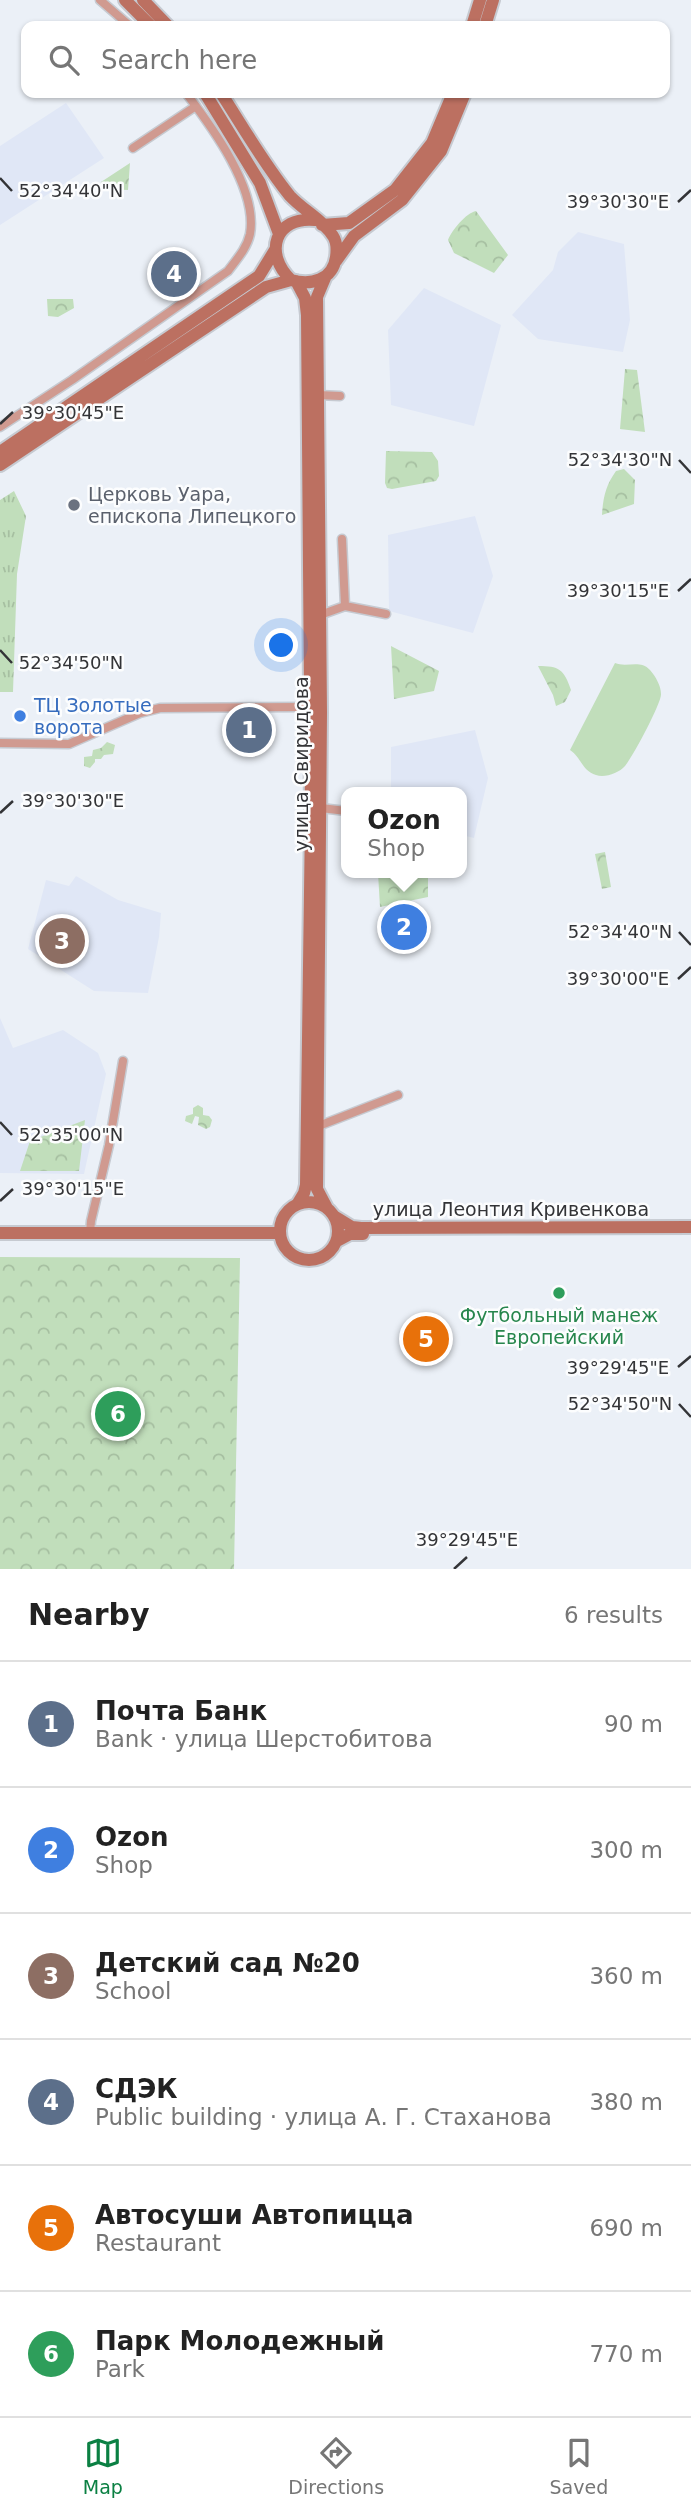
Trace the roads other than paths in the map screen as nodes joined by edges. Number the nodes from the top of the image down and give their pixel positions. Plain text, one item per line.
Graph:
1 (100, 0) edge
2 (125, 0) edge
3 (143, 0) edge
4 (480, 0) edge
5 (493, 0) edge
6 (124, 21) edge
7 (146, 21) edge
8 (163, 21) edge
9 (474, 21) edge
10 (487, 21) edge
11 (190, 98) edge
12 (208, 98) edge
13 (224, 98) edge
14 (451, 98) edge
15 (463, 98) edge
16 (196, 106) junction
17 (132, 148) dead end
18 (319, 222) junction
19 (279, 234) junction
20 (275, 250) junction
21 (336, 261) junction
22 (325, 278) junction
23 (294, 280) junction
24 (318, 395) junction
25 (340, 396) dead end
26 (0, 427) edge
27 (0, 452) edge
28 (0, 465) edge
29 (342, 539) dead end
30 (345, 606) junction
31 (386, 614) dead end
32 (320, 615) junction
33 (309, 707) junction
34 (0, 743) edge
35 (321, 808) junction
36 (341, 810) edge
37 (123, 1061) dead end
38 (398, 1095) dead end
39 (316, 1127) junction
40 (299, 1203) junction
41 (331, 1212) junction
42 (691, 1227) edge
43 (0, 1233) edge
44 (90, 1233) junction
45 (280, 1233) junction
46 (691, 1235) edge
47 (337, 1241) junction

1 - 6 street
2 - 7 street
3 - 8 street
4 - 9 street
5 - 10 street
11 - 16 street
12 - 19 street
13 - 18 street
14 - 18 street
15 - 21 street
16 - 17 street
16 - 26 street
18 - 19 street
18 - 21 street
19 - 20 street
20 - 23 street
20 - 27 street
21 - 22 street
22 - 23 street
22 - 24 street, улица Свиридова
23 - 28 street
23 - 33 street, улица Свиридова
24 - 25 street
24 - 32 street, улица Свиридова
29 - 30 street
30 - 31 street
30 - 32 street
32 - 35 street, улица Свиридова
33 - 34 street
33 - 40 street, улица Свиридова
35 - 36 street
35 - 39 street, улица Свиридова
37 - 44 street
38 - 39 street
39 - 41 street, улица Свиридова
40 - 41 street
40 - 45 street
41 - 42 street, улица Леонтия Кривенкова
41 - 47 street
43 - 44 street
44 - 45 street
45 - 47 street
46 - 47 street, улица Леонтия Кривенкова

